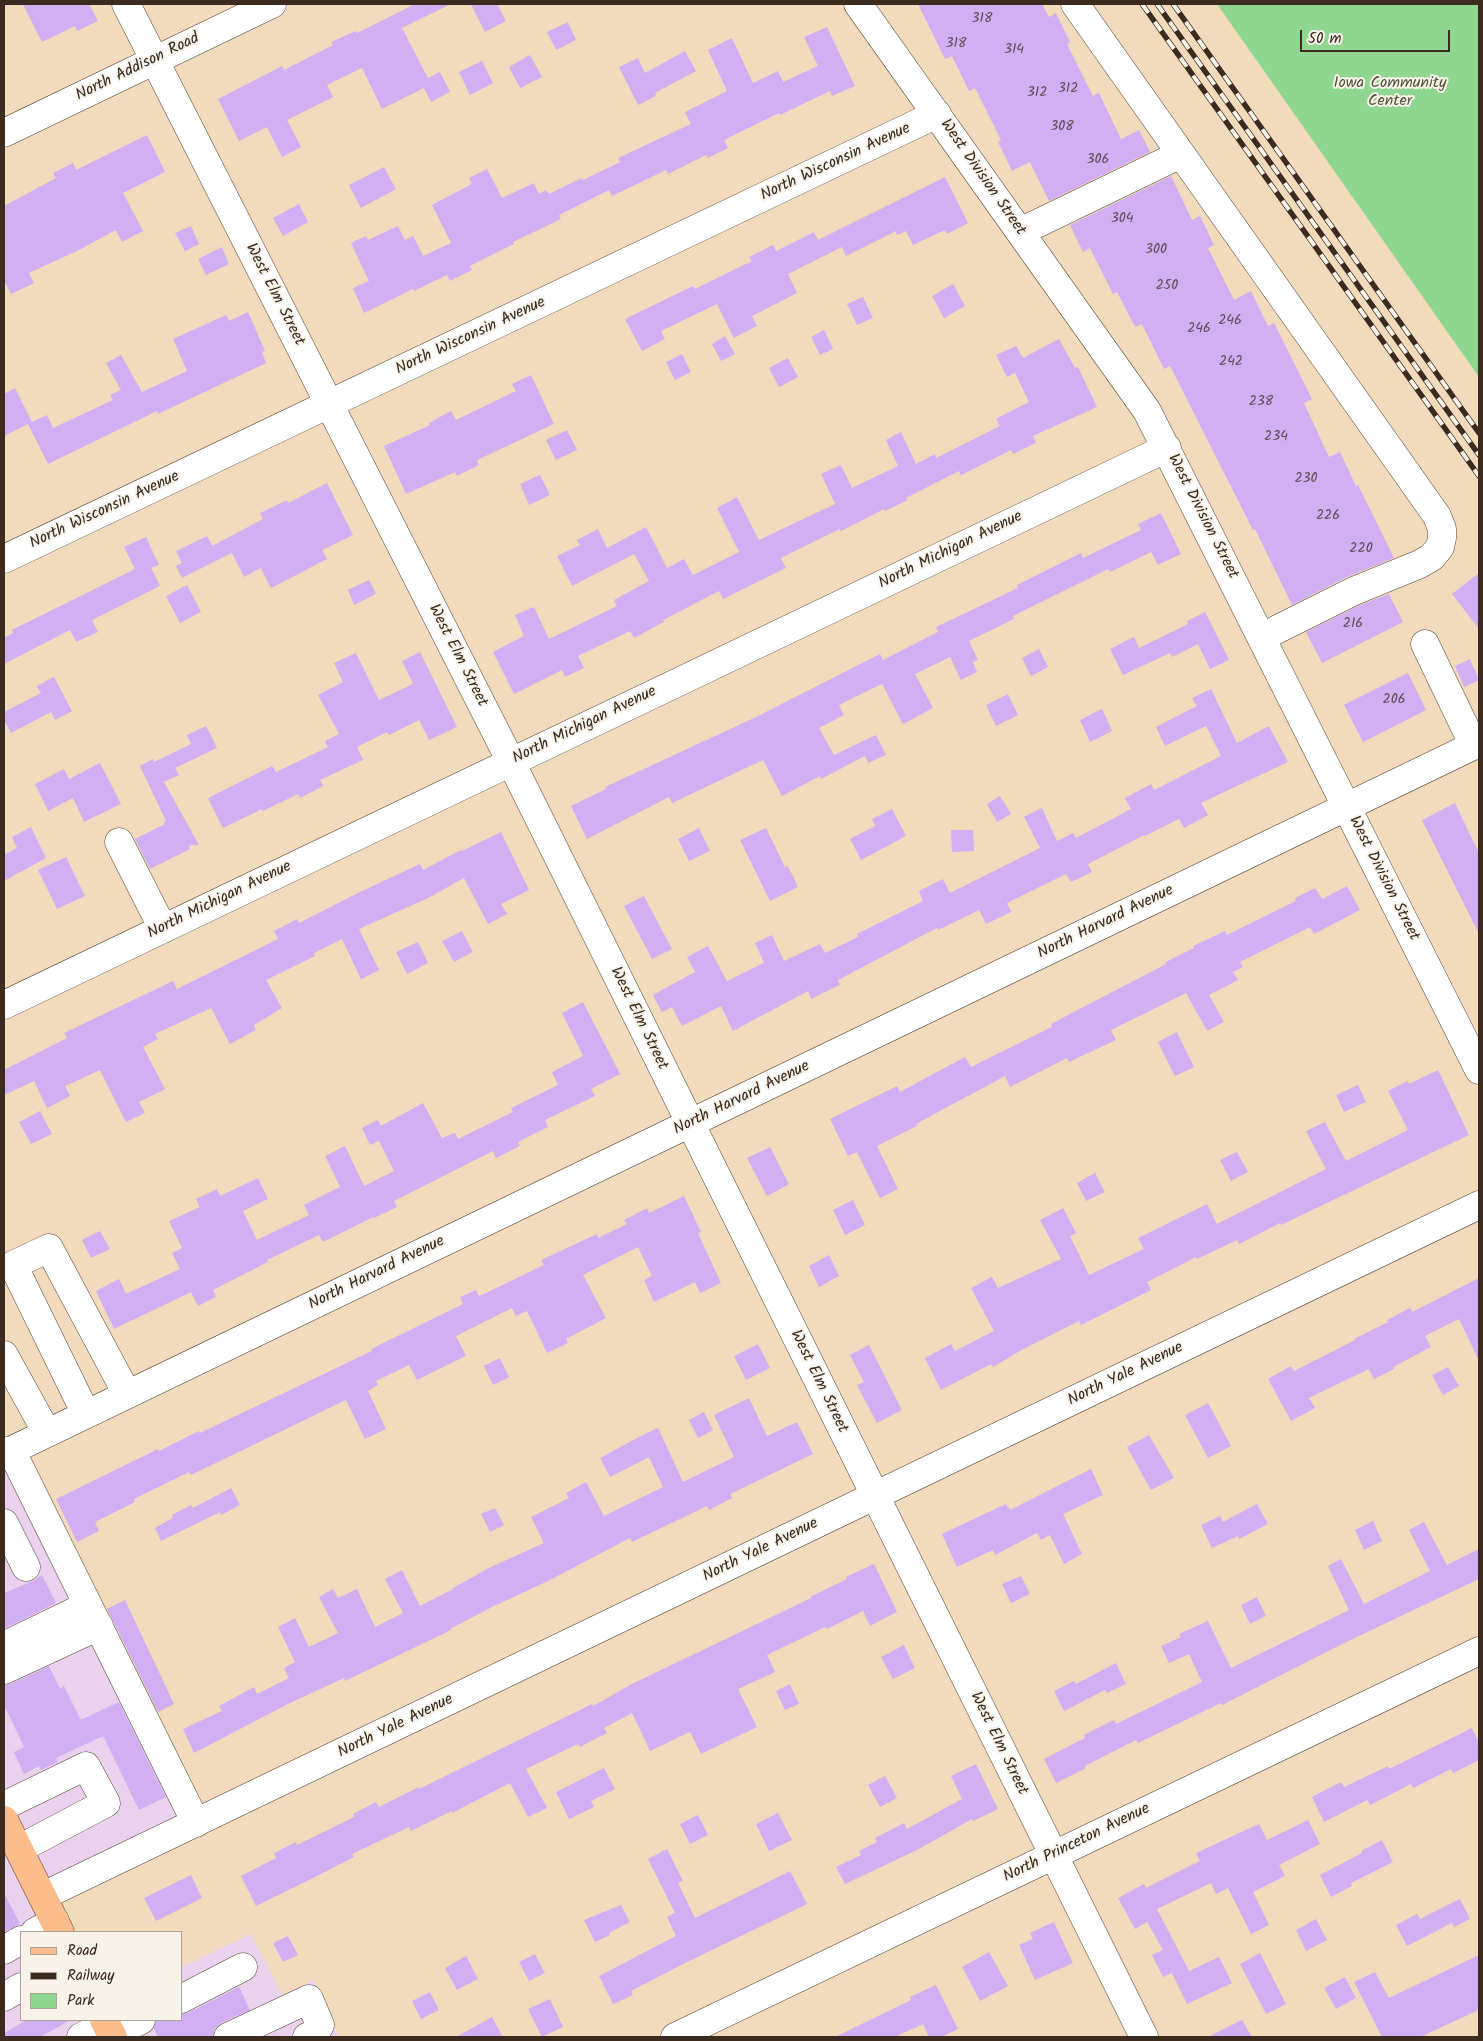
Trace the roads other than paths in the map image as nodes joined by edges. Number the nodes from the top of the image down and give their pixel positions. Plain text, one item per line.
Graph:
1 (126, 4) edge
2 (272, 4) edge
3 (858, 4) edge
4 (1075, 4) edge
5 (155, 60) junction
6 (937, 114) junction
7 (4, 133) edge
8 (1181, 154) junction
9 (1020, 232) junction
10 (329, 404) junction
11 (1167, 448) junction
12 (4, 559) edge
13 (1262, 637) junction
14 (1425, 644) dead end
15 (1477, 744) edge
16 (511, 762) junction
17 (1347, 807) junction
18 (119, 842) dead end
19 (163, 929) junction
20 (4, 1005) edge
21 (1479, 1070) edge
22 (690, 1123) junction
23 (1479, 1205) edge
24 (8, 1268) edge
25 (4, 1355) edge
26 (127, 1394) junction
27 (86, 1414) junction
28 (47, 1433) junction
29 (7, 1452) edge
30 (875, 1496) junction
31 (4, 1523) edge
32 (26, 1567) dead end
33 (93, 1615) junction
34 (4, 1646) edge
35 (1479, 1652) edge
36 (4, 1670) edge
37 (196, 1823) junction
38 (8, 1826) edge
39 (1053, 1856) junction
40 (42, 1896) junction
41 (50, 1929) edge
42 (20, 1941) edge
43 (4, 1950) edge
44 (243, 1967) dead end
45 (20, 1988) edge
46 (4, 1997) edge
47 (182, 1998) edge
48 (137, 2021) edge
49 (109, 2029) edge
50 (81, 2037) edge
51 (228, 2037) edge
52 (307, 2037) edge
53 (674, 2037) edge
54 (1144, 2037) edge

1 - 5 street, West Elm Street
2 - 5 street, North Addison Road
3 - 6 street, West Division Street
4 - 8 street
5 - 7 street, North Addison Road
5 - 10 street, West Elm Street
6 - 9 street, West Division Street
6 - 10 street, North Wisconsin Avenue
8 - 9 street
8 - 13 street
9 - 11 street, West Division Street
10 - 12 street, North Wisconsin Avenue
10 - 16 street, West Elm Street
11 - 13 street, West Division Street
11 - 16 street, North Michigan Avenue
13 - 17 street, West Division Street
14 - 15 street
15 - 17 street, North Harvard Avenue
16 - 19 street, North Michigan Avenue
16 - 22 street, West Elm Street
17 - 21 street, West Division Street
17 - 22 street, North Harvard Avenue
18 - 19 street
19 - 20 street, North Michigan Avenue
22 - 26 street, North Harvard Avenue
22 - 30 street, West Elm Street
23 - 30 street, North Yale Avenue
24 - 26 street
24 - 27 street
25 - 28 street
26 - 27 street, North Harvard Avenue
27 - 28 street, North Harvard Avenue
28 - 29 street, North Harvard Avenue
29 - 33 street
30 - 37 street, North Yale Avenue
30 - 39 street, West Elm Street
31 - 32 street
33 - 34 street
33 - 36 street
33 - 37 street
35 - 39 street, North Princeton Avenue
37 - 40 street, North Yale Avenue
38 - 40 main road
39 - 53 street, North Princeton Avenue
39 - 54 street, West Elm Street
40 - 41 main road
42 - 43 street
44 - 47 street
45 - 46 street
48 - 49 street
49 - 50 street
51 - 52 street

